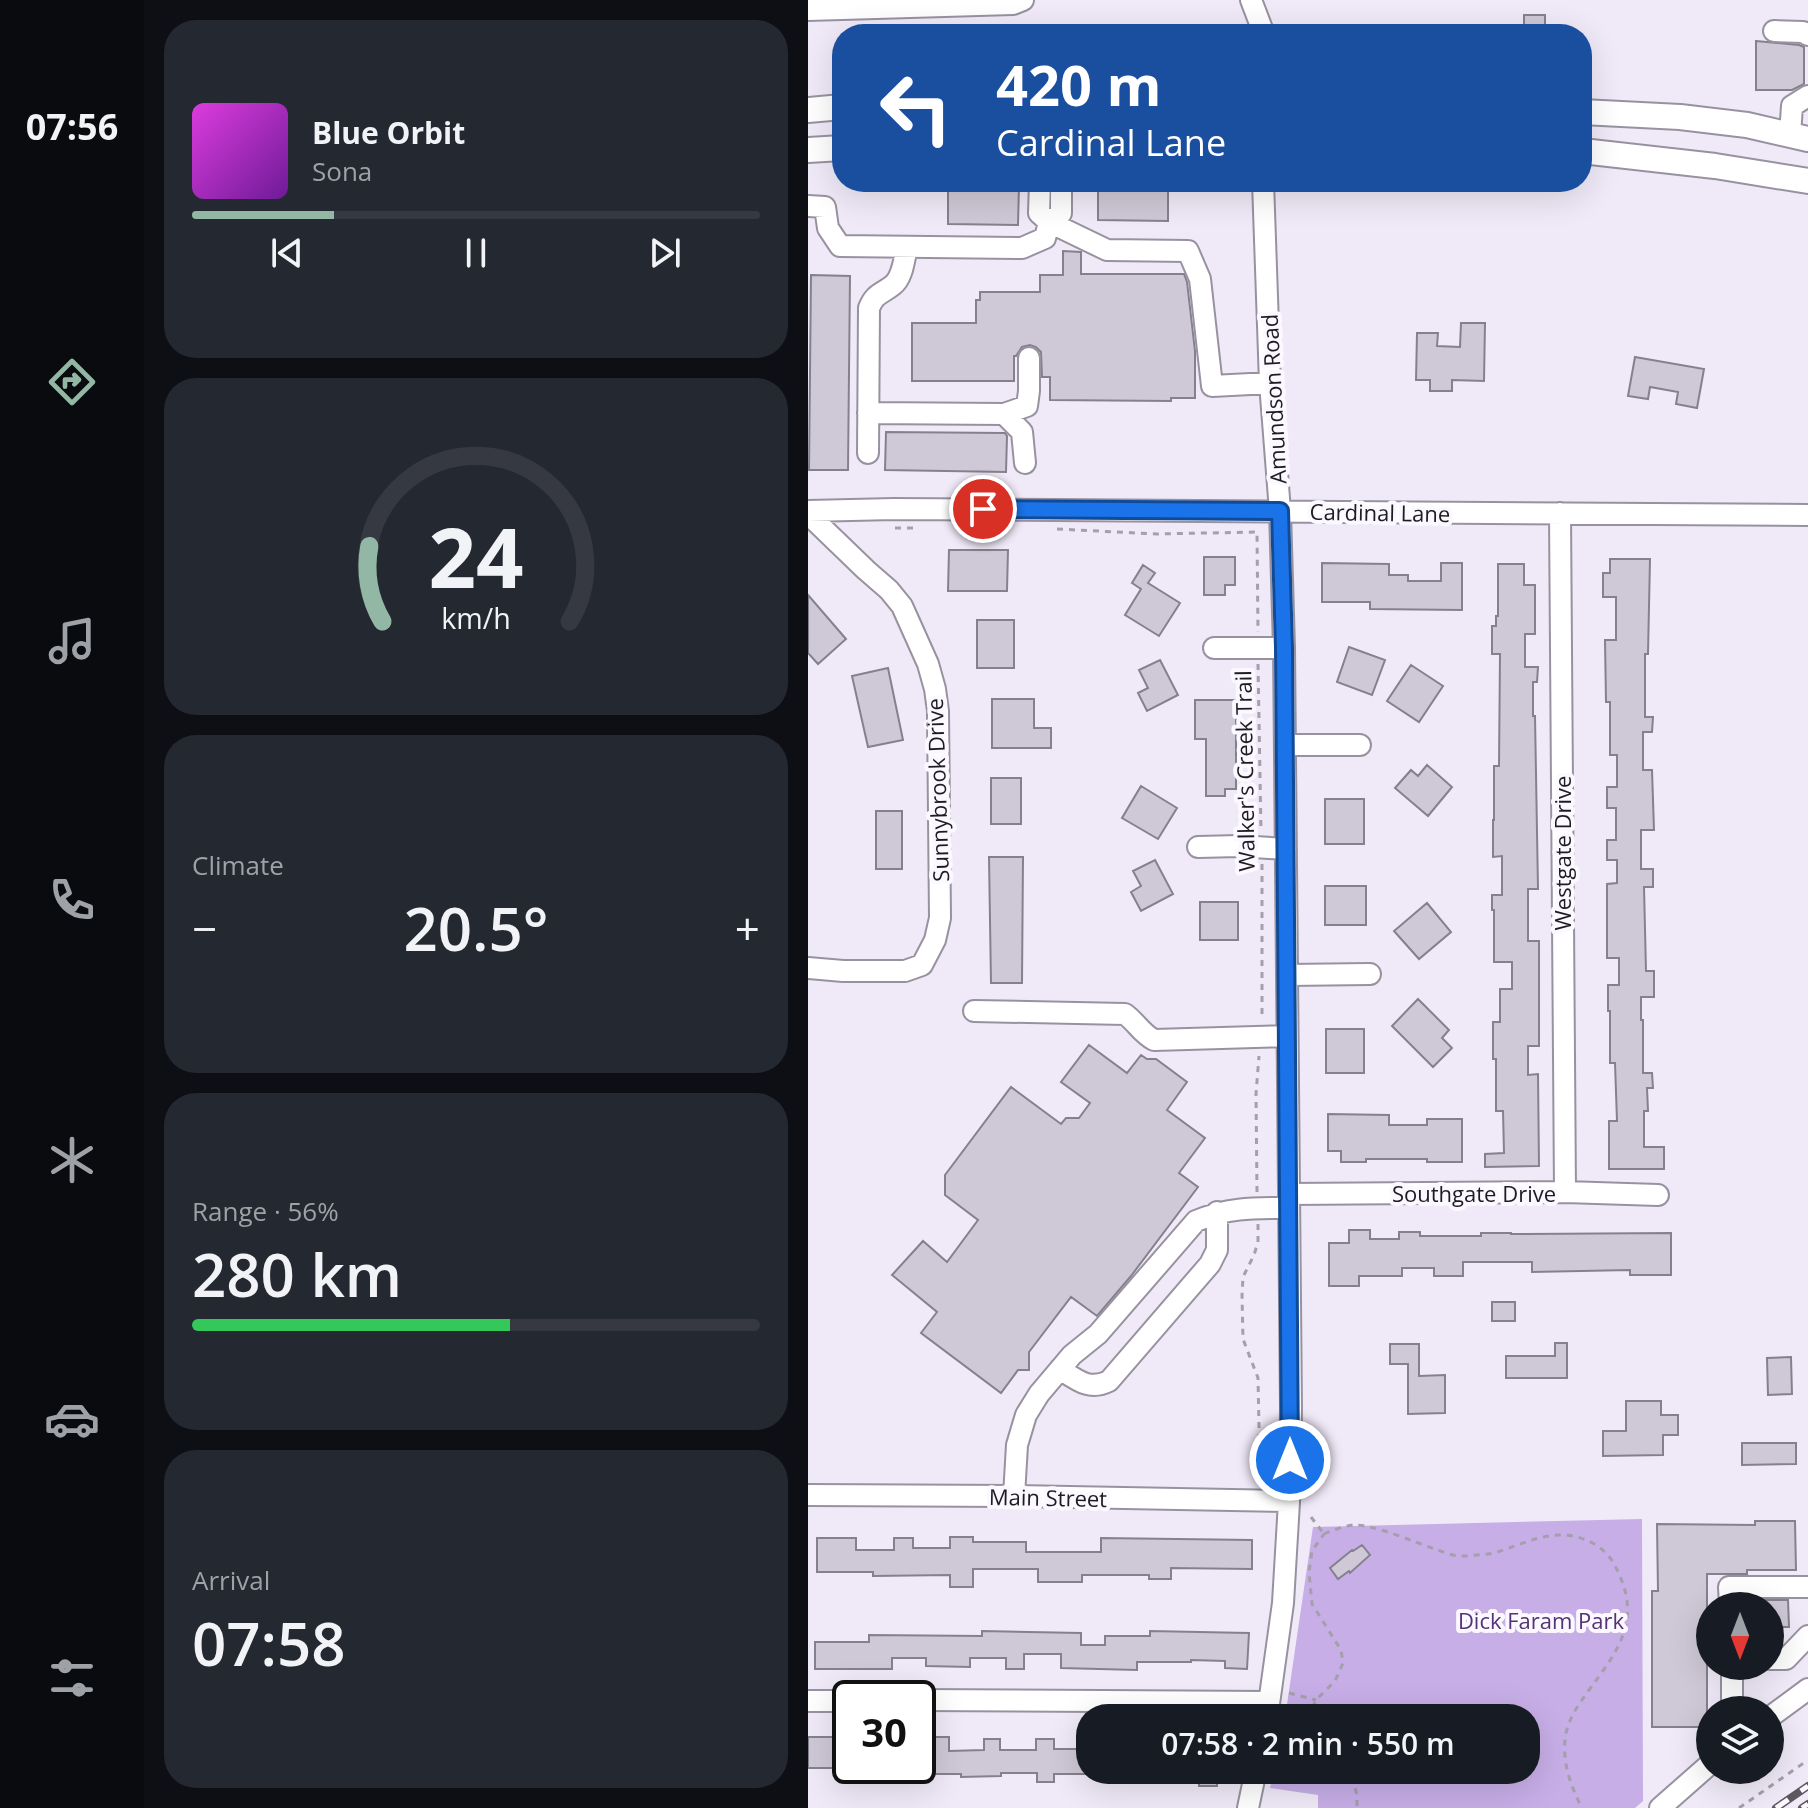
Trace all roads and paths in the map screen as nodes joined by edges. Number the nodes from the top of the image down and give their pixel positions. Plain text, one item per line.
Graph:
1 (1023, 0) edge
2 (1251, 0) edge
3 (808, 10) edge
4 (1260, 24) edge
5 (1774, 31) dead end
6 (1808, 35) edge
7 (1808, 96) edge
8 (832, 108) edge
9 (808, 110) edge
10 (1592, 113) edge
11 (1799, 137) edge
12 (832, 149) edge
13 (808, 150) edge
14 (1592, 152) edge
15 (1808, 181) edge
16 (1040, 192) edge
17 (1061, 192) edge
18 (1263, 192) edge
19 (808, 206) edge
20 (1049, 222) junction
21 (907, 247) junction
22 (1029, 358) dead end
23 (1270, 383) junction
24 (868, 413) junction
25 (1004, 414) junction
26 (868, 453) dead end
27 (1025, 463) dead end
28 (894, 509) junction
29 (1280, 511) junction
30 (808, 513) edge
31 (1560, 513) junction
32 (1808, 515) edge
33 (925, 528) dead end
34 (1048, 529) dead end
35 (1214, 648) dead end
36 (1258, 648) junction
37 (1284, 648) junction
38 (1285, 745) junction
39 (1360, 745) dead end
40 (1198, 847) dead end
41 (1261, 847) junction
42 (1286, 849) junction
43 (808, 968) edge
44 (1370, 974) dead end
45 (1287, 975) junction
46 (974, 1011) dead end
47 (1287, 1036) junction
48 (1261, 1037) junction
49 (1565, 1192) junction
50 (1658, 1195) dead end
51 (1289, 1201) junction
52 (1258, 1208) junction
53 (1217, 1212) junction
54 (1060, 1369) junction
55 (1264, 1485) dead end
56 (808, 1495) edge
57 (1014, 1496) junction
58 (1289, 1501) junction
59 (1311, 1517) dead end
60 (1324, 1534) junction
61 (1808, 1587) edge
62 (1764, 1592) edge
63 (1808, 1636) edge
64 (1784, 1659) edge
65 (1808, 1689) edge
66 (936, 1700) edge
67 (1316, 1700) junction
68 (808, 1701) edge
69 (832, 1701) edge
70 (1269, 1703) edge
71 (1314, 1704) edge
72 (1784, 1707) edge
73 (1808, 1760) edge
74 (1696, 1776) edge
75 (1253, 1784) edge
76 (1353, 1784) edge
77 (1248, 1808) edge
78 (1357, 1808) edge
79 (1582, 1808) edge
80 (1660, 1808) edge
81 (1739, 1808) edge

1 - 3 street
2 - 4 street
5 - 6 street
7 - 11 street
8 - 9 main road
10 - 11 main road
12 - 13 main road
14 - 15 main road
16 - 20 street
17 - 20 street
18 - 23 street, Amundson Road
19 - 21 street
20 - 21 street
20 - 23 street
21 - 24 street
22 - 25 street
23 - 29 street, Amundson Road
24 - 25 street
24 - 26 street
25 - 27 street
28 - 29 street, Cardinal Lane
28 - 30 street, Cardinal Lane
28 - 33 path
29 - 31 street, Cardinal Lane
29 - 37 street, Amundson Road
30 - 43 street, Sunnybrook Drive
31 - 32 street, Cardinal Lane
31 - 49 street, Westgate Drive
34 - 36 path, Walker's Creek Trail
35 - 36 street
36 - 37 street
36 - 41 path, Walker's Creek Trail
37 - 38 street, Amundson Road
38 - 39 street
38 - 42 street, Amundson Road
40 - 41 street
41 - 42 street
41 - 48 path, Walker's Creek Trail
42 - 45 street, Amundson Road
44 - 45 street
45 - 47 street, Amundson Road
46 - 48 street
47 - 48 street
47 - 51 street, Amundson Road
48 - 52 path, Walker's Creek Trail
49 - 50 street, Southgate Drive
49 - 51 street, Southgate Drive
51 - 52 street, Southgate Drive
51 - 58 street, Amundson Road
52 - 53 street, Southgate Drive
52 - 55 path, Walker's Creek Trail
53 - 54 street
53 - 54 street
54 - 57 street
56 - 57 street, Main Street
57 - 58 street, Main Street
58 - 70 street, Amundson Road
59 - 60 path
60 - 67 path
60 - 79 path
61 - 62 street
63 - 64 street
65 - 72 street
66 - 70 street
67 - 70 path
67 - 71 path
68 - 69 street
73 - 81 path
74 - 80 street
75 - 77 street
76 - 78 path

